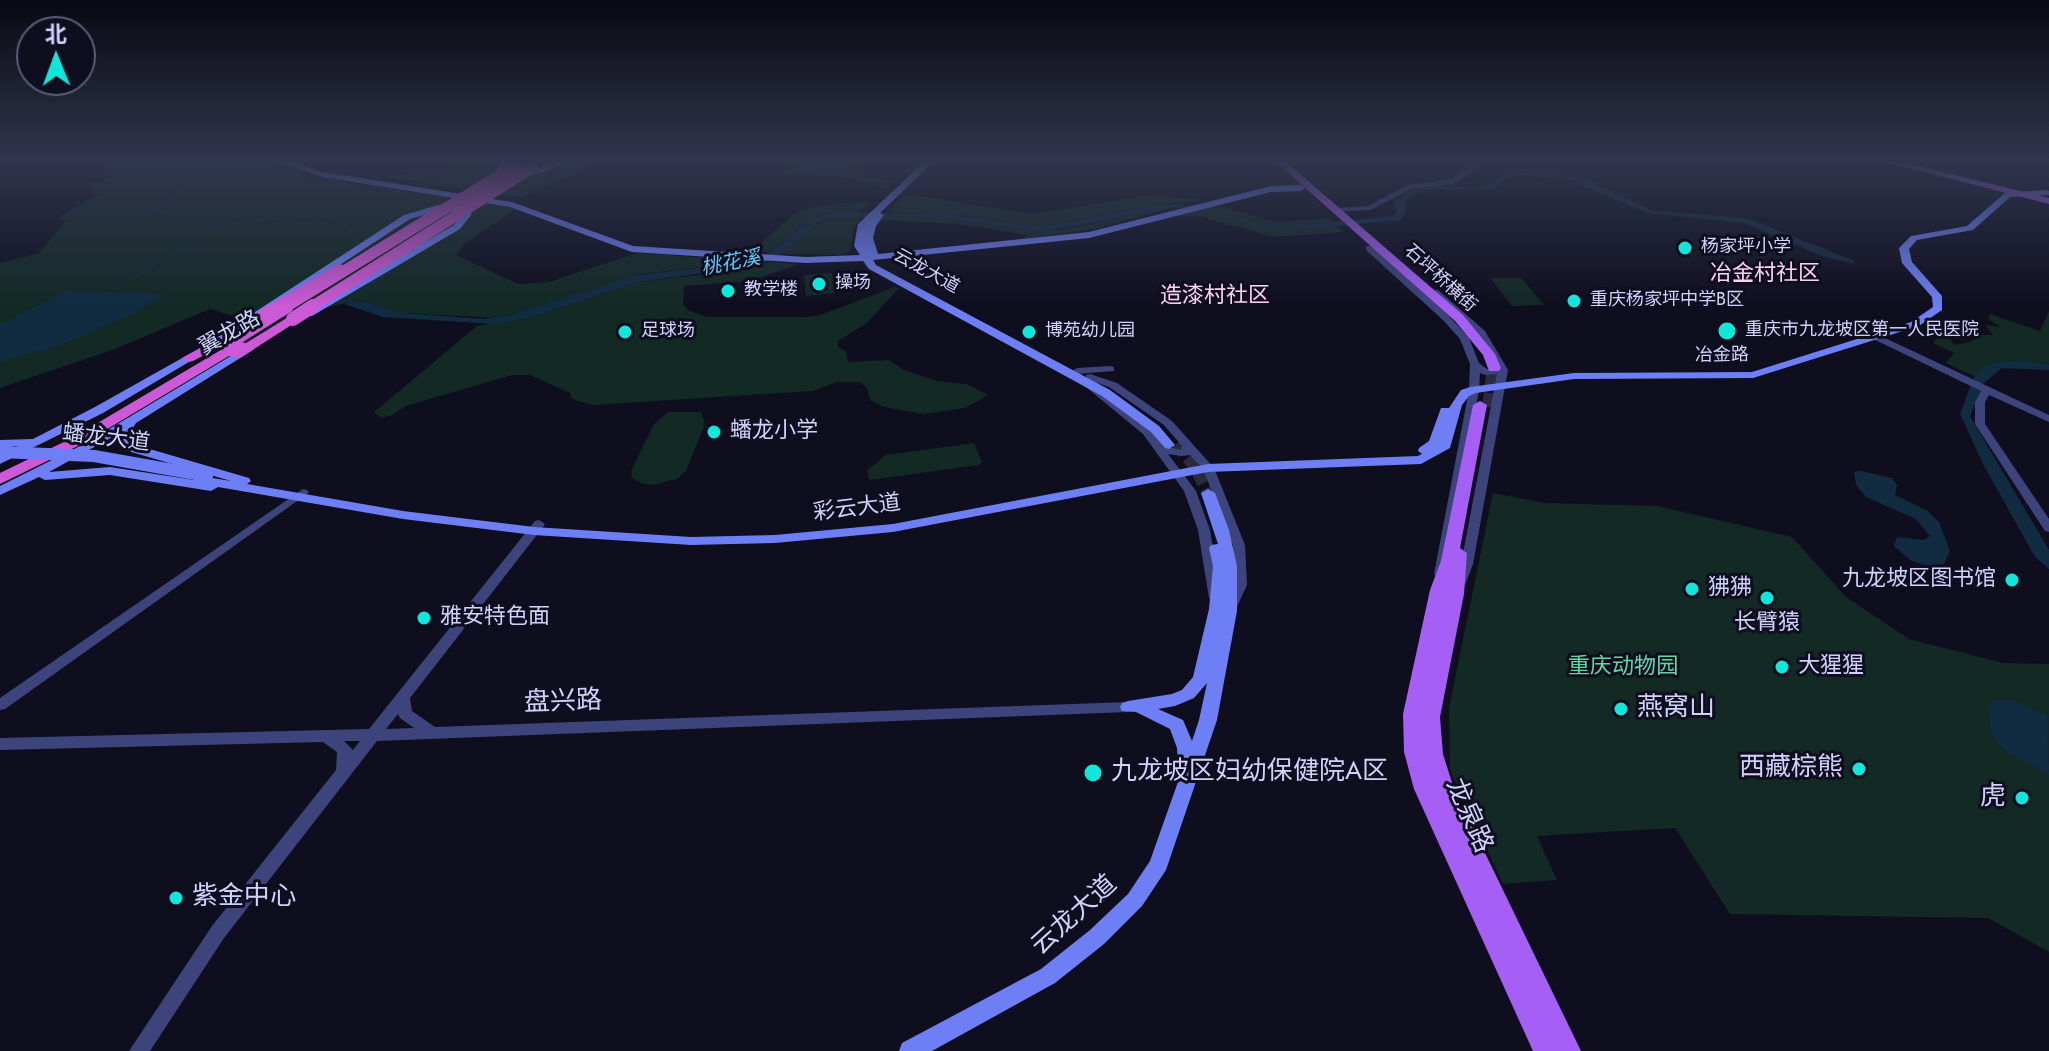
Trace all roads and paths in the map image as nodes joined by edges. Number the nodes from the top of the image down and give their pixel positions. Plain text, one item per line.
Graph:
1 (431, 210) edge
2 (434, 210) edge
3 (445, 210) edge
4 (451, 210) edge
5 (452, 210) edge
6 (458, 210) edge
7 (526, 210) edge
8 (539, 210) edge
9 (879, 210) edge
10 (880, 210) edge
11 (1178, 210) edge
12 (1329, 210) edge
13 (1331, 210) edge
14 (1366, 210) edge
15 (1996, 210) edge
16 (876, 213) junction
17 (1343, 221) junction
18 (710, 243) dead end
19 (724, 253) junction
20 (900, 253) junction
21 (868, 254) junction
22 (741, 255) junction
23 (839, 258) junction
24 (367, 267) junction
25 (894, 275) junction
26 (263, 312) junction
27 (293, 319) junction
28 (1873, 335) junction
29 (239, 344) junction
30 (188, 358) junction
31 (222, 363) joint
32 (1493, 373) junction
33 (1083, 376) junction
34 (1987, 390) junction
35 (1481, 398) junction
36 (141, 414) junction
37 (2044, 417) edge
38 (59, 431) junction
39 (0, 444) edge
40 (1174, 445) junction
41 (0, 456) edge
42 (1206, 465) junction
43 (1177, 469) junction
44 (0, 470) edge
45 (203, 478) joint
46 (0, 479) edge
47 (15, 485) junction
48 (243, 485) junction
49 (0, 491) edge
50 (1205, 492) junction
51 (298, 495) junction
52 (537, 527) junction
53 (2049, 528) edge
54 (1447, 592) junction
55 (1223, 610) junction
56 (403, 697) junction
57 (0, 705) edge
58 (1128, 707) junction
59 (430, 731) junction
60 (373, 735) junction
61 (326, 736) junction
62 (0, 744) edge
63 (344, 773) junction
64 (1186, 788) junction
65 (139, 1051) edge
66 (910, 1051) edge
67 (1546, 1051) edge
68 (1568, 1051) edge

1 - 26 main road, 翼龙路, bridge
2 - 26 highway, bridge
3 - 29 highway, bridge
4 - 24 highway, 翼龙路, bridge
5 - 27 highway, bridge
6 - 29 main road, 翼龙路, bridge
7 - 22 main road
8 - 19 main road
9 - 16 main road
10 - 16 main road
11 - 20 main road
12 - 17 main road, 石坪桥横街
13 - 17 main road, 石坪桥横街
14 - 17 street
15 - 28 main road, 冶金路
16 - 21 main road
17 - 32 main road, 石坪桥横街
17 - 32 main road, 石坪桥横街
18 - 19 main road
19 - 22 main road
20 - 21 main road
20 - 25 main road
21 - 23 main road
21 - 23 main road
21 - 25 main road, 云龙大道
21 - 33 main road, 云龙大道
22 - 23 main road
24 - 27 highway, bridge
24 - 29 highway, 翼龙路, bridge
25 - 33 main road, 云龙大道
26 - 30 main road, 翼龙路
27 - 29 highway
28 - 32 main road, 冶金路
28 - 34 street
29 - 30 highway
29 - 31 highway
29 - 44 highway, 翼龙路
29 - 46 highway, 翼龙路
30 - 38 main road, 翼龙路
31 - 36 main road, 翼龙路
32 - 35 main road, 冶金路
32 - 35 street
32 - 35 street
33 - 40 main road, 云龙大道
33 - 40 street, 云龙大道
34 - 37 street
34 - 53 street
35 - 42 main road, 彩云大道
35 - 54 main road
36 - 47 main road, 翼龙路
36 - 48 main road
38 - 39 main road
38 - 41 main road, 翼龙路
40 - 42 street, 云龙大道
40 - 43 street, 云龙大道
41 - 45 main road, 蟠龙大道, bridge
42 - 43 main road, 彩云大道
42 - 50 street, 云龙大道
43 - 50 street, 云龙大道
43 - 52 main road, 彩云大道
45 - 48 main road, 彩云大道
47 - 48 main road
47 - 49 main road, 翼龙路
48 - 51 main road, 彩云大道
50 - 55 main road, 云龙大道
51 - 52 main road, 彩云大道
51 - 57 street
52 - 56 street
54 - 67 main road, 龙泉路
54 - 68 main road, 龙泉路
55 - 58 main road, 云龙大道
55 - 64 main road, 云龙大道
56 - 59 street
56 - 60 street
58 - 59 street, 盘兴路
58 - 64 main road
59 - 60 street, 盘兴路
60 - 61 street, 盘兴路
60 - 63 street
61 - 62 street, 盘兴路
61 - 63 street
63 - 65 street
64 - 66 main road, 云龙大道

